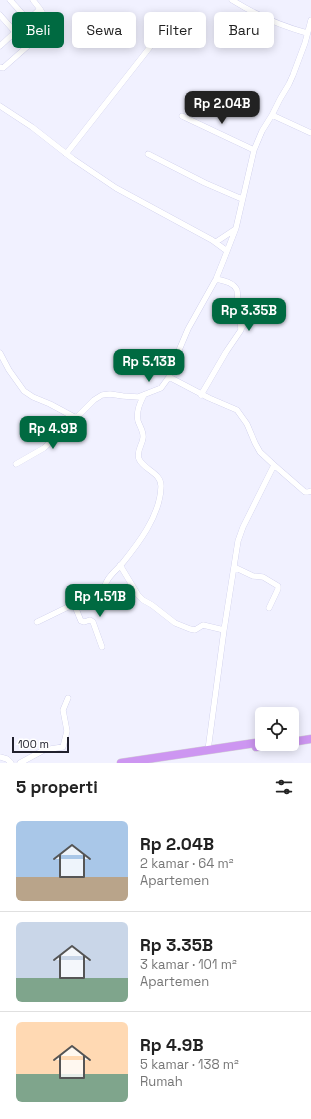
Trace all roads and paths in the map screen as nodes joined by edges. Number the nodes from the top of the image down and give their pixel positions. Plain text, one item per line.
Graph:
1 (10, 0) edge
2 (33, 0) edge
3 (232, 0) edge
4 (40, 9) junction
5 (21, 12) edge
6 (37, 12) edge
7 (0, 15) edge
8 (311, 20) edge
9 (12, 29) edge
10 (307, 33) junction
11 (12, 34) edge
12 (1, 43) edge
13 (149, 48) edge
14 (0, 67) edge
15 (0, 106) edge
16 (272, 115) junction
17 (182, 116) dead end
18 (311, 133) edge
19 (254, 150) junction
20 (66, 154) junction
21 (148, 154) dead end
22 (242, 199) junction
23 (236, 228) junction
24 (216, 242) junction
25 (227, 251) junction
26 (216, 279) junction
27 (256, 305) dead end
28 (241, 330) junction
29 (0, 354) edge
30 (169, 377) junction
31 (201, 394) junction
32 (144, 395) junction
33 (76, 418) junction
34 (16, 464) dead end
35 (274, 465) junction
36 (311, 491) edge
37 (234, 567) junction
38 (122, 568) junction
39 (74, 604) junction
40 (269, 608) dead end
41 (37, 622) dead end
42 (224, 630) junction
43 (102, 647) dead end
44 (68, 698) dead end
45 (299, 738) edge
46 (311, 738) edge
47 (299, 741) edge
48 (255, 744) edge
49 (255, 745) edge
50 (244, 746) junction
51 (208, 750) junction
52 (0, 758) edge
53 (132, 762) edge
54 (11, 763) edge
55 (20, 763) edge
56 (121, 763) edge
57 (148, 763) edge

1 - 5 street
2 - 4 street
3 - 10 street
4 - 6 street
4 - 14 street
7 - 9 street
8 - 10 street
10 - 16 street
11 - 12 street
13 - 20 street
15 - 20 street
16 - 18 street
16 - 19 street
17 - 19 street
19 - 22 street
20 - 24 street
21 - 22 street
22 - 23 street
23 - 24 street
23 - 25 street
24 - 25 street
25 - 26 street
26 - 28 street
26 - 30 street
27 - 28 street
28 - 31 street
29 - 33 street
30 - 31 street
30 - 32 street
31 - 35 street
32 - 33 street
32 - 38 street
33 - 34 street
35 - 36 street
35 - 37 street
37 - 40 street
37 - 42 street
38 - 39 street
38 - 42 street
39 - 41 street
39 - 43 street
42 - 51 street
44 - 55 street
45 - 46 highway
46 - 47 highway
48 - 50 highway
49 - 50 highway
50 - 51 highway
50 - 57 highway
51 - 53 highway
52 - 54 street
53 - 56 highway

